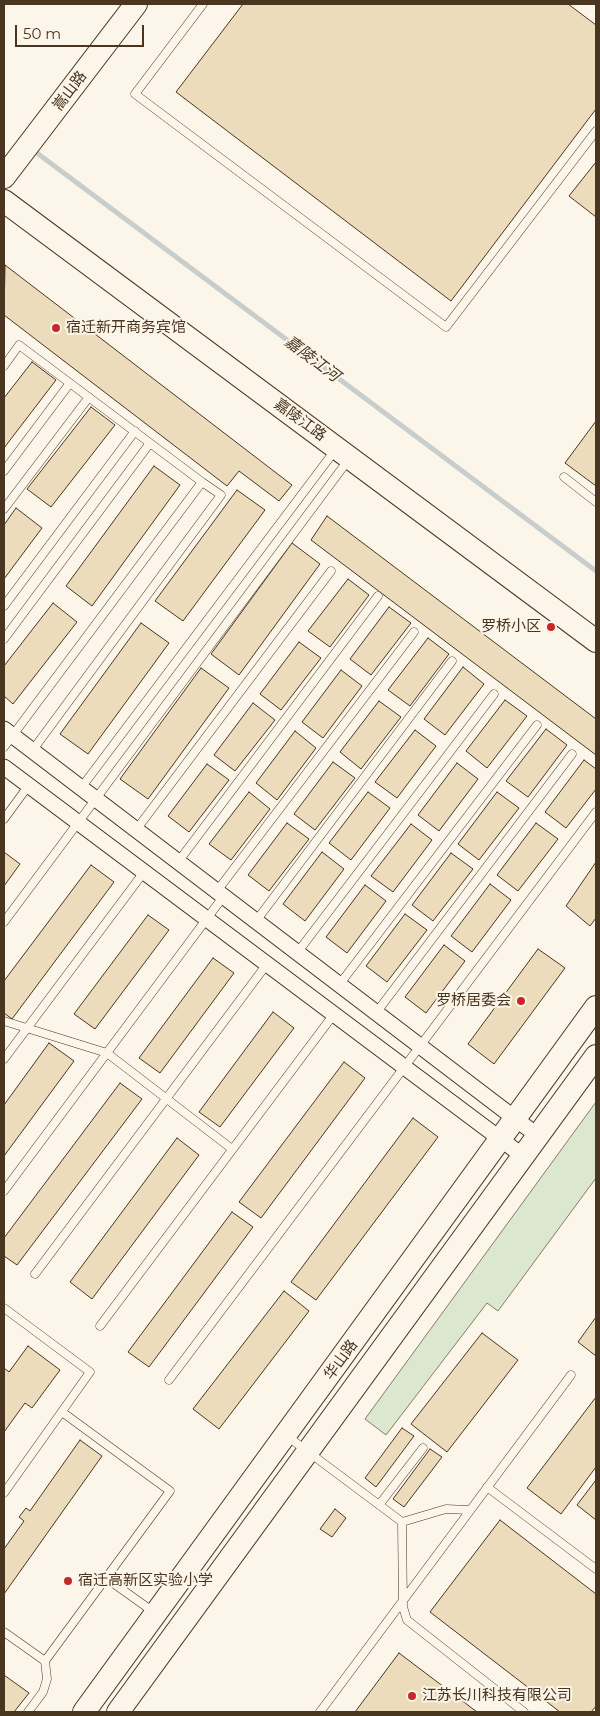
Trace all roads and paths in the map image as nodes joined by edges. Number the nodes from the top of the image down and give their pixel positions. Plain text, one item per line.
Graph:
1 (136, 4) edge
2 (203, 4) edge
3 (596, 131) edge
4 (4, 177) edge
5 (4, 201) edge
6 (4, 366) edge
7 (70, 383) junction
8 (89, 397) junction
9 (135, 432) junction
10 (150, 443) junction
11 (344, 452) junction
12 (4, 471) edge
13 (564, 478) dead end
14 (202, 482) junction
15 (596, 502) edge
16 (4, 509) edge
17 (331, 571) dead end
18 (378, 596) dead end
19 (4, 606) edge
20 (414, 632) dead end
21 (4, 639) edge
22 (596, 641) edge
23 (452, 661) dead end
24 (494, 694) dead end
25 (537, 725) dead end
26 (7, 737) edge
27 (32, 751) junction
28 (572, 754) dead end
29 (4, 766) edge
30 (29, 785) junction
31 (81, 788) junction
32 (95, 799) junction
33 (596, 812) edge
34 (4, 819) edge
35 (78, 822) junction
36 (136, 830) junction
37 (178, 862) junction
38 (144, 872) junction
39 (220, 894) junction
40 (207, 918) junction
41 (4, 922) edge
42 (256, 922) junction
43 (297, 953) junction
44 (267, 964) junction
45 (339, 985) junction
46 (596, 1007) edge
47 (376, 1013) junction
48 (334, 1014) junction
49 (4, 1020) edge
50 (28, 1027) junction
51 (420, 1046) junction
52 (107, 1053) junction
53 (596, 1056) edge
54 (4, 1059) edge
55 (404, 1067) junction
56 (166, 1099) junction
57 (515, 1119) junction
58 (538, 1136) junction
59 (501, 1139) junction
60 (232, 1149) junction
61 (523, 1156) junction
62 (4, 1191) edge
63 (35, 1274) dead end
64 (4, 1308) edge
65 (100, 1326) dead end
66 (571, 1375) dead end
67 (169, 1380) dead end
68 (62, 1412) junction
69 (286, 1435) junction
70 (423, 1448) dead end
71 (308, 1452) junction
72 (487, 1486) junction
73 (4, 1493) edge
74 (379, 1506) junction
75 (469, 1510) junction
76 (402, 1522) junction
77 (596, 1569) edge
78 (106, 1578) junction
79 (402, 1601) junction
80 (156, 1614) junction
81 (4, 1632) edge
82 (45, 1661) junction
83 (28, 1712) edge
84 (84, 1712) edge
85 (118, 1712) edge
86 (320, 1712) edge
87 (524, 1712) edge

1 - 4 street, 嵩山路
2 - 3 lane
5 - 11 street, 嘉陵江路
6 - 7 lane
7 - 8 lane
7 - 12 lane
8 - 9 lane
8 - 16 lane
9 - 10 lane
9 - 19 lane
10 - 14 lane
10 - 21 lane
11 - 22 street, 嘉陵江路
11 - 31 lane
11 - 32 lane
13 - 15 lane
14 - 26 lane
14 - 27 lane
17 - 36 lane
18 - 37 lane
20 - 39 lane
23 - 42 lane
24 - 43 lane
25 - 45 lane
26 - 27 street
27 - 31 street
28 - 47 lane
29 - 30 street
30 - 34 lane
30 - 35 street
31 - 32 street
32 - 35 lane
32 - 36 street
33 - 51 lane
35 - 38 street
35 - 41 lane
36 - 37 street
37 - 39 street
38 - 40 street
38 - 50 lane
39 - 40 lane
39 - 42 street
40 - 44 street
40 - 52 lane
42 - 43 street
43 - 45 street
44 - 48 street
44 - 56 lane
45 - 47 street
46 - 57 street, 华山路
47 - 51 street
48 - 55 street
48 - 60 lane
49 - 50 lane
50 - 52 lane
50 - 54 lane
51 - 55 lane
51 - 57 street
52 - 56 lane
52 - 62 lane
53 - 58 street, 华山路
55 - 59 street
55 - 67 lane
56 - 60 lane
56 - 63 lane
57 - 58 street
57 - 59 street, 华山路
58 - 61 street, 华山路
59 - 61 street
59 - 69 street, 华山路
60 - 65 lane
61 - 71 street, 华山路
64 - 68 lane
66 - 72 lane
68 - 73 lane
68 - 78 lane
69 - 71 lane
69 - 80 street, 华山路
70 - 74 lane
71 - 74 lane
71 - 85 street, 华山路
72 - 75 lane
72 - 77 lane
74 - 76 lane
75 - 76 lane
75 - 79 lane
76 - 79 lane
78 - 80 lane
78 - 82 lane
79 - 86 lane
79 - 87 lane
80 - 84 street, 华山路
81 - 82 lane
82 - 83 lane

